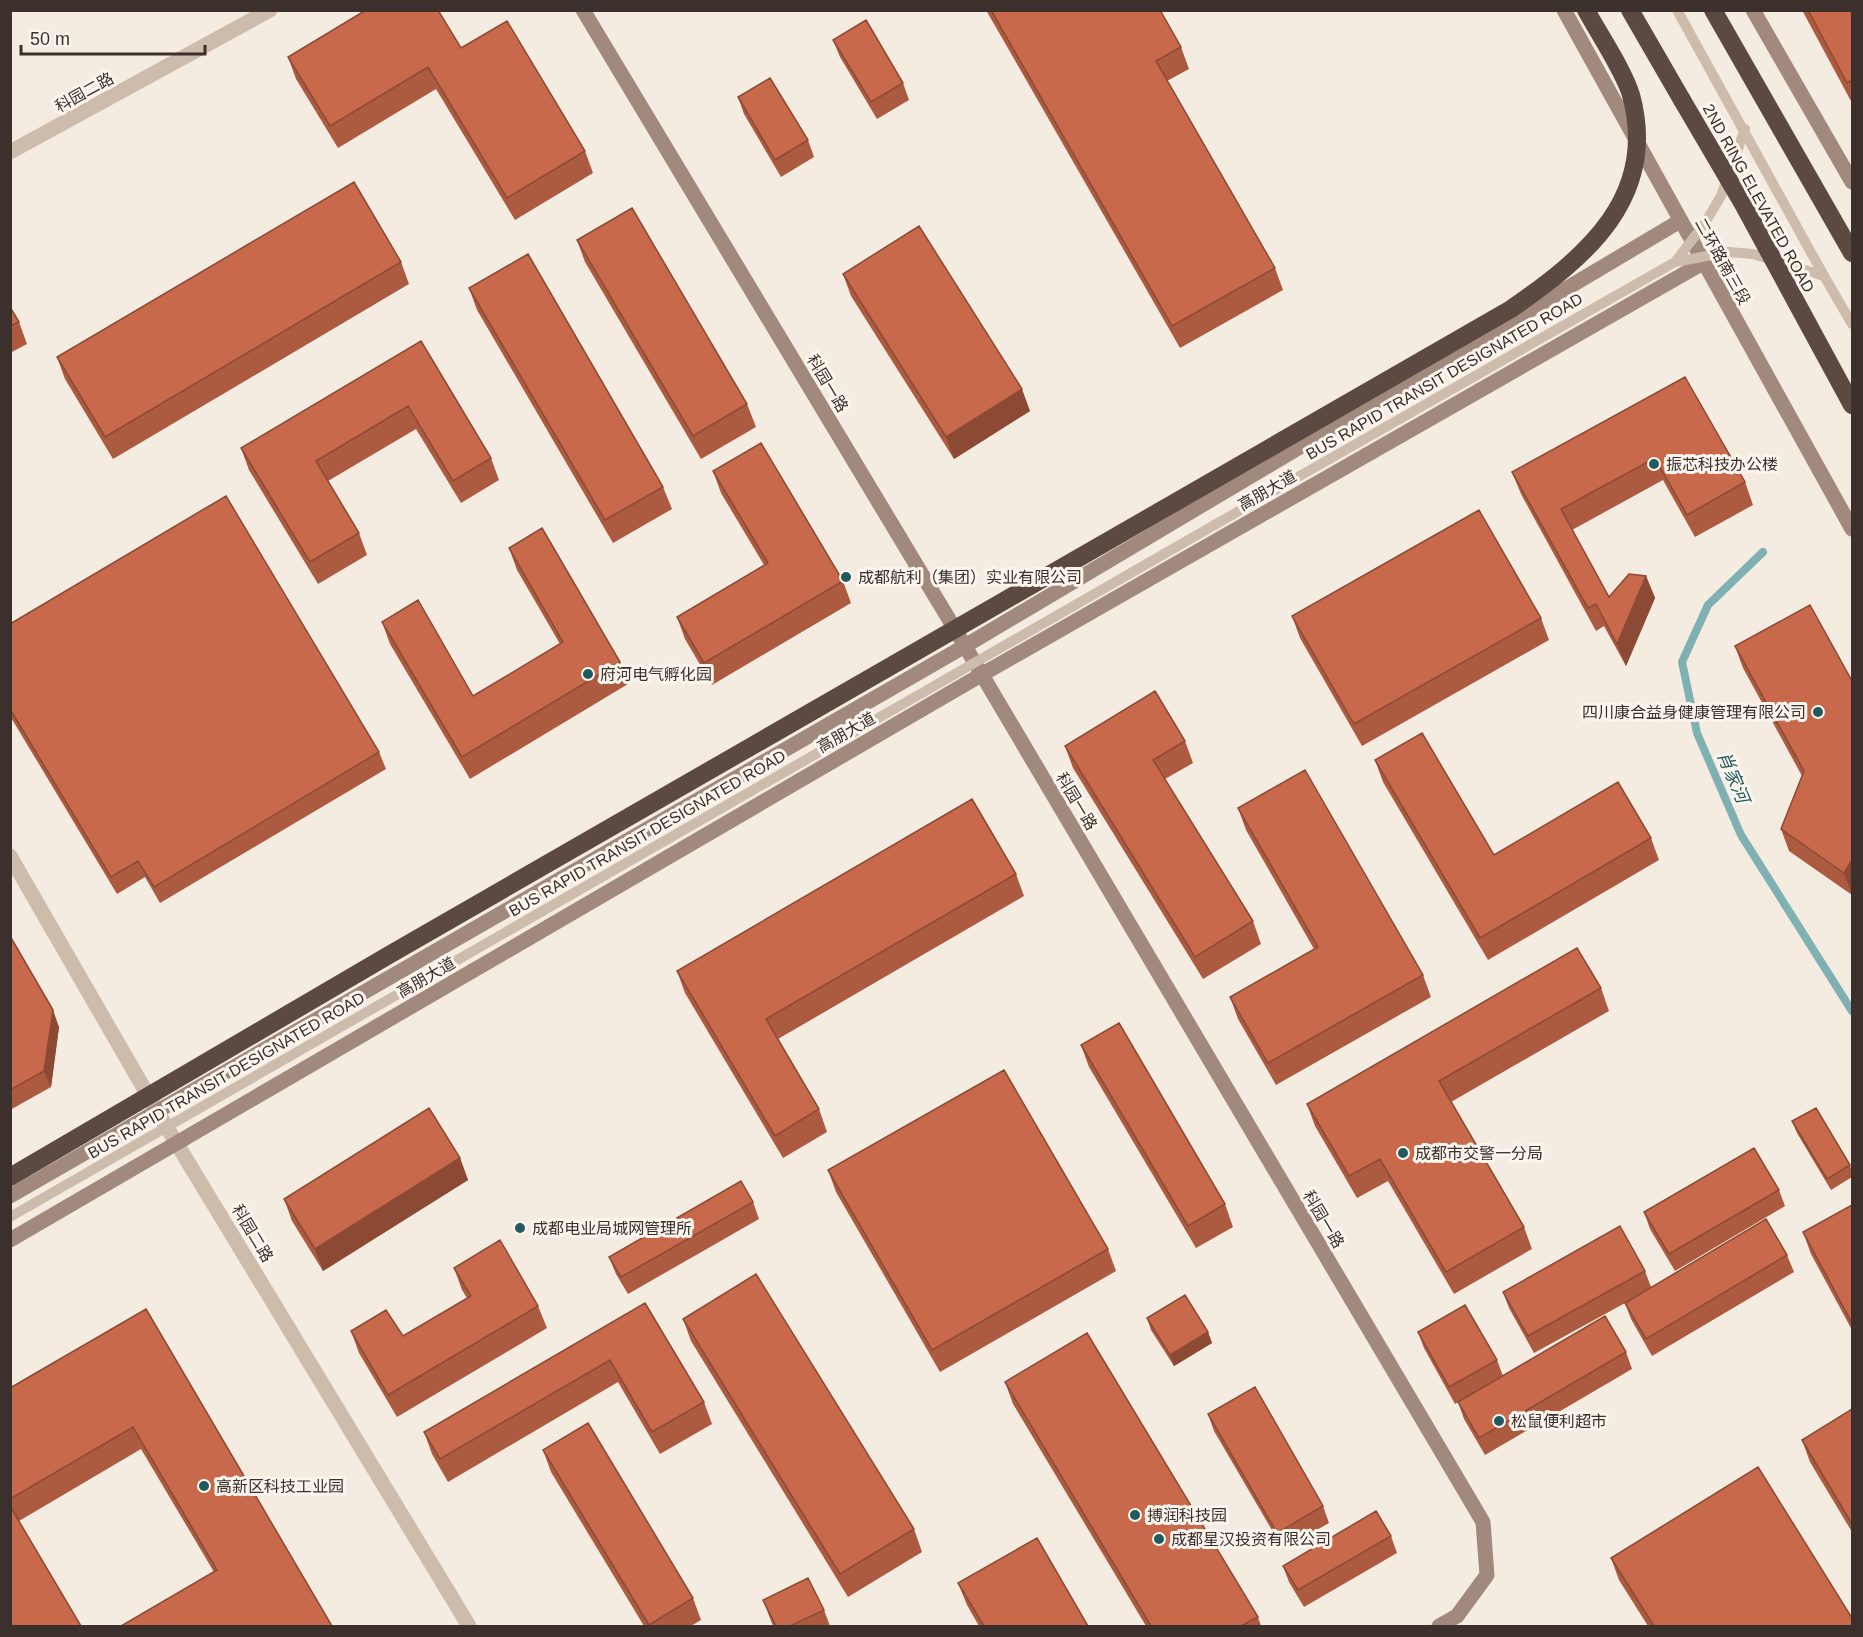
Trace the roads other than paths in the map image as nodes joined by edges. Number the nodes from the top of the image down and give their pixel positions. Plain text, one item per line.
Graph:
1 (270, 10) edge
2 (583, 10) edge
3 (1564, 10) edge
4 (1586, 10) edge
5 (1630, 10) edge
6 (1677, 10) edge
7 (1713, 10) edge
8 (1753, 10) edge
9 (1745, 129) junction
10 (10, 152) edge
11 (1852, 182) edge
12 (1680, 221) junction
13 (1852, 253) edge
14 (1675, 262) junction
15 (1703, 262) junction
16 (1824, 276) junction
17 (1852, 324) edge
18 (1852, 405) edge
19 (1852, 529) edge
20 (965, 646) junction
21 (981, 675) junction
22 (10, 856) edge
23 (158, 1112) junction
24 (177, 1142) junction
25 (10, 1177) edge
26 (10, 1196) edge
27 (10, 1217) edge
28 (10, 1240) edge
29 (469, 1626) edge
30 (1439, 1626) edge

1 - 10 street, 科园二路
2 - 20 main road, 科园一路
3 - 12 main road, 二环路南三段
4 - 25 highway, bridge
5 - 18 highway, 2ND RING ELEVATED ROAD, bridge
6 - 9 lane
7 - 13 highway
8 - 11 main road
9 - 14 lane, bridge
9 - 16 lane
12 - 15 main road, 二环路南三段
12 - 20 main road, 高朋大道
14 - 16 lane, bridge
14 - 27 lane, BUS RAPID TRANSIT DESIGNATED ROAD, bridge
15 - 19 main road, 二环路南三段
15 - 21 main road, 高朋大道
16 - 17 lane, bridge
20 - 21 main road, 科园一路
20 - 23 main road, 高朋大道
21 - 24 main road, 高朋大道
21 - 30 main road, 科园一路
22 - 23 street, 科园二路
23 - 24 street, 科园二路
23 - 26 main road, 高朋大道
24 - 28 main road, 高朋大道
24 - 29 street, 科园二路

